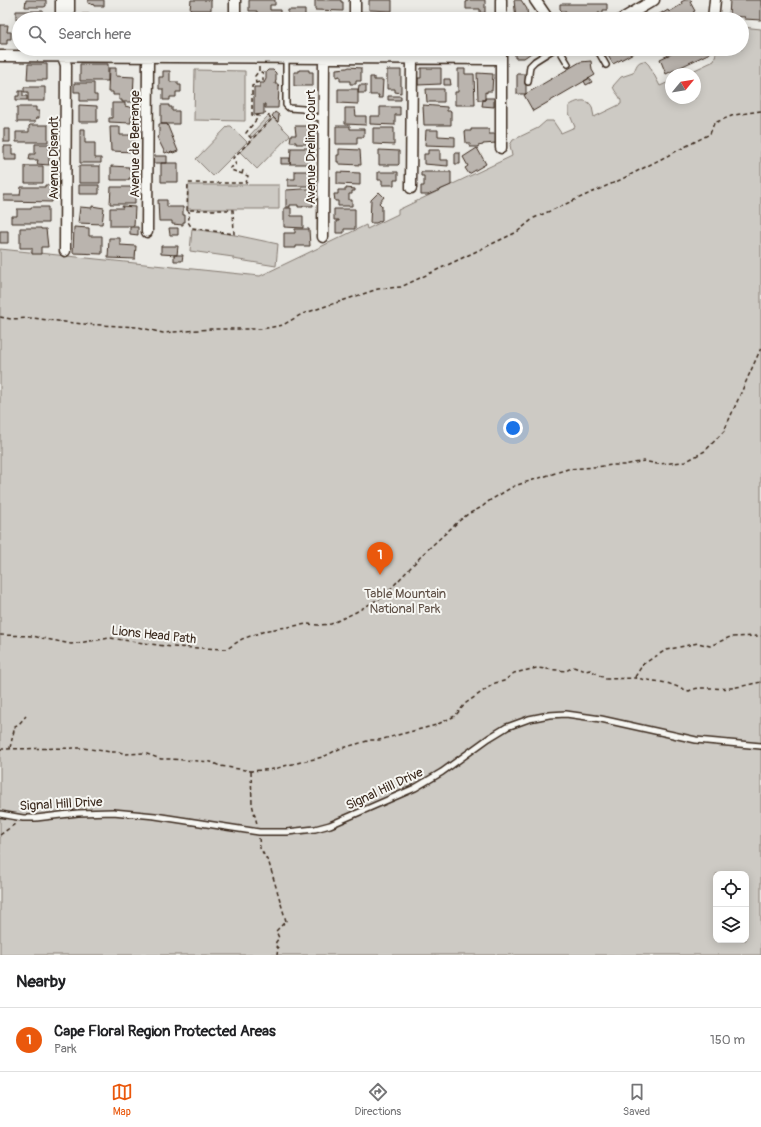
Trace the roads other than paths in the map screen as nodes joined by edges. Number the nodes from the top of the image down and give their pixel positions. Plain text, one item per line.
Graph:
1 (235, 0) edge
2 (355, 0) edge
3 (502, 0) edge
4 (535, 0) edge
5 (654, 0) edge
6 (715, 0) edge
7 (65, 2) edge
8 (63, 12) edge
9 (67, 12) edge
10 (235, 12) edge
11 (355, 12) edge
12 (501, 12) edge
13 (543, 12) edge
14 (634, 12) edge
15 (714, 12) edge
16 (0, 56) edge
17 (12, 56) edge
18 (66, 56) edge
19 (107, 56) edge
20 (170, 56) edge
21 (273, 56) edge
22 (336, 56) edge
23 (389, 56) edge
24 (456, 56) edge
25 (501, 56) edge
26 (544, 56) edge
27 (563, 56) edge
28 (601, 56) edge
29 (148, 57) junction
30 (286, 57) junction
31 (324, 58) junction
32 (412, 58) junction
33 (568, 64) dead end
34 (606, 65) dead end
35 (528, 82) dead end
36 (324, 118) junction
37 (501, 148) dead end
38 (411, 188) dead end
39 (147, 232) dead end
40 (323, 237) dead end
41 (65, 251) dead end
42 (761, 746) edge
43 (0, 814) edge

1 - 10 street
2 - 11 street
3 - 12 street
4 - 13 street
5 - 14 street
6 - 15 street
7 - 8 street
7 - 9 street
16 - 17 street
18 - 41 street, Avenue Disandt
19 - 29 street
20 - 29 street
21 - 30 street
22 - 31 street
23 - 32 street
24 - 32 street
25 - 37 street
26 - 35 lane
27 - 33 lane
28 - 34 lane
29 - 39 street, Avenue de Berrange
30 - 31 street
30 - 36 lane
31 - 36 street, Avenue Dreling Court
32 - 38 street
36 - 40 street, Avenue Dreling Court
42 - 43 lane, Signal Hill Drive

